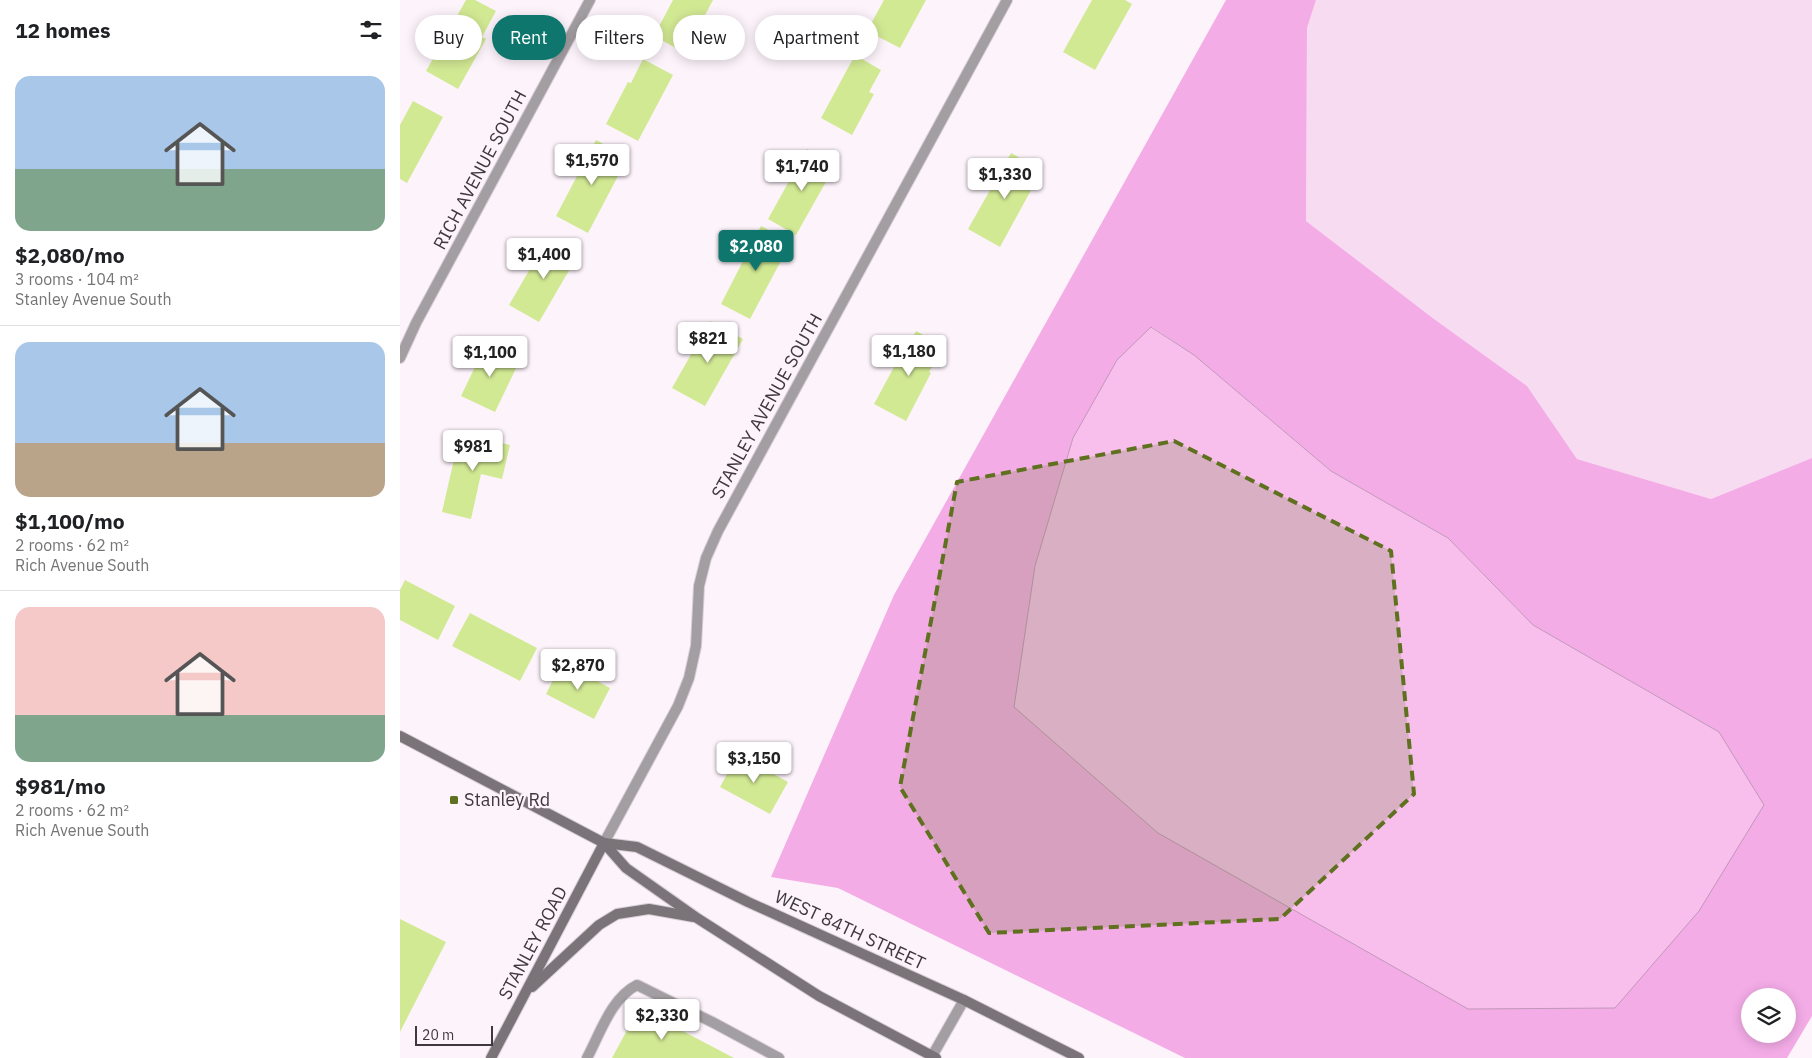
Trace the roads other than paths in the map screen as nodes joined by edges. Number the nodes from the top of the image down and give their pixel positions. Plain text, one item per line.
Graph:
1 (590, 0) edge
2 (1006, 0) edge
3 (400, 358) edge
4 (400, 736) edge
5 (604, 844) junction
6 (697, 918) junction
7 (526, 993) junction
8 (964, 1000) junction
9 (933, 1057) edge
10 (491, 1058) edge
11 (587, 1058) edge
12 (778, 1058) edge
13 (1079, 1058) edge

1 - 3 street, RICH AVENUE SOUTH
2 - 5 street, STANLEY AVENUE SOUTH
4 - 5 street, WEST 84TH STREET
5 - 6 street, WEST 84TH STREET
5 - 7 street, STANLEY ROAD
5 - 8 street, WEST 84TH STREET
6 - 7 street
6 - 9 street, WEST 84TH STREET
7 - 10 street, STANLEY ROAD
8 - 9 street
8 - 13 street, WEST 84TH STREET
11 - 12 street

